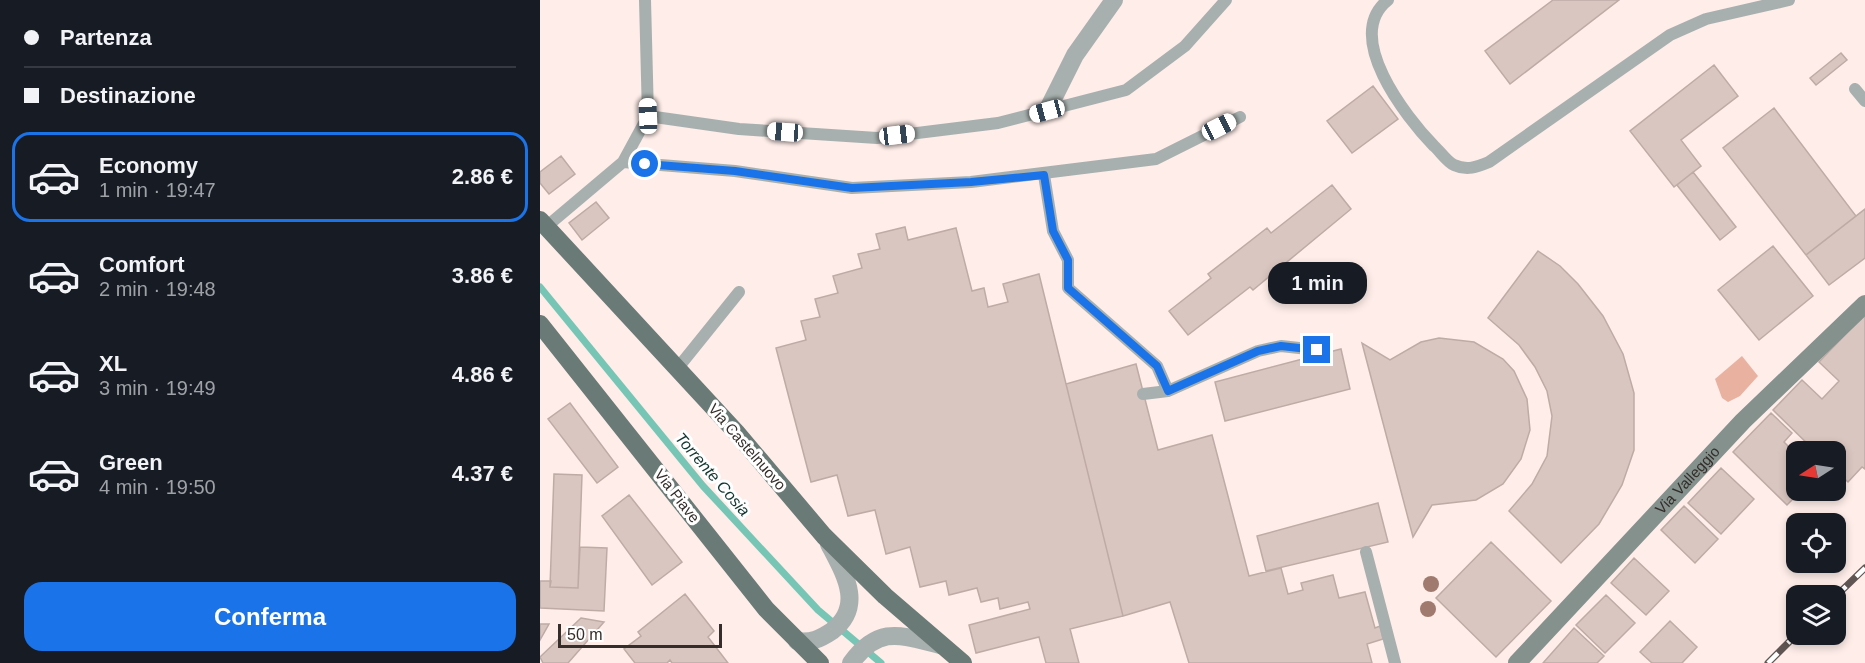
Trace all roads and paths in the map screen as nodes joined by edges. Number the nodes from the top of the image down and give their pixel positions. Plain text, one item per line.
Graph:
1 (645, 0) edge
2 (1114, 0) edge
3 (1226, 0) edge
4 (1388, 0) edge
5 (1788, 0) edge
6 (1856, 89) dead end
7 (1865, 101) edge
8 (1047, 111) junction
9 (648, 116) junction
10 (1240, 117) dead end
11 (623, 162) junction
12 (1044, 175) junction
13 (543, 224) edge
14 (739, 292) dead end
15 (1865, 304) edge
16 (540, 324) edge
17 (1317, 350) dead end
18 (677, 369) junction
19 (1168, 391) junction
20 (1143, 394) dead end
21 (824, 536) junction
22 (1366, 552) dead end
23 (797, 641) junction
24 (940, 645) junction
25 (820, 663) edge
26 (851, 663) edge
27 (963, 663) edge
28 (1395, 663) edge
29 (1517, 663) edge

1 - 9 lane
2 - 8 street
3 - 8 lane
4 - 5 lane
6 - 7 lane
8 - 9 lane
9 - 11 lane
10 - 12 lane
11 - 12 lane
11 - 13 lane
12 - 19 lane
13 - 18 main road, Via Castelnuovo
14 - 18 lane
15 - 29 street, Via Valleggio
16 - 23 main road, Via Piave
17 - 19 lane
18 - 21 main road, Via Castelnuovo
19 - 20 lane
21 - 23 street
21 - 24 main road, Via Castelnuovo
22 - 28 lane
23 - 25 main road, Via Piave
24 - 26 street
24 - 27 main road, Via Castelnuovo

